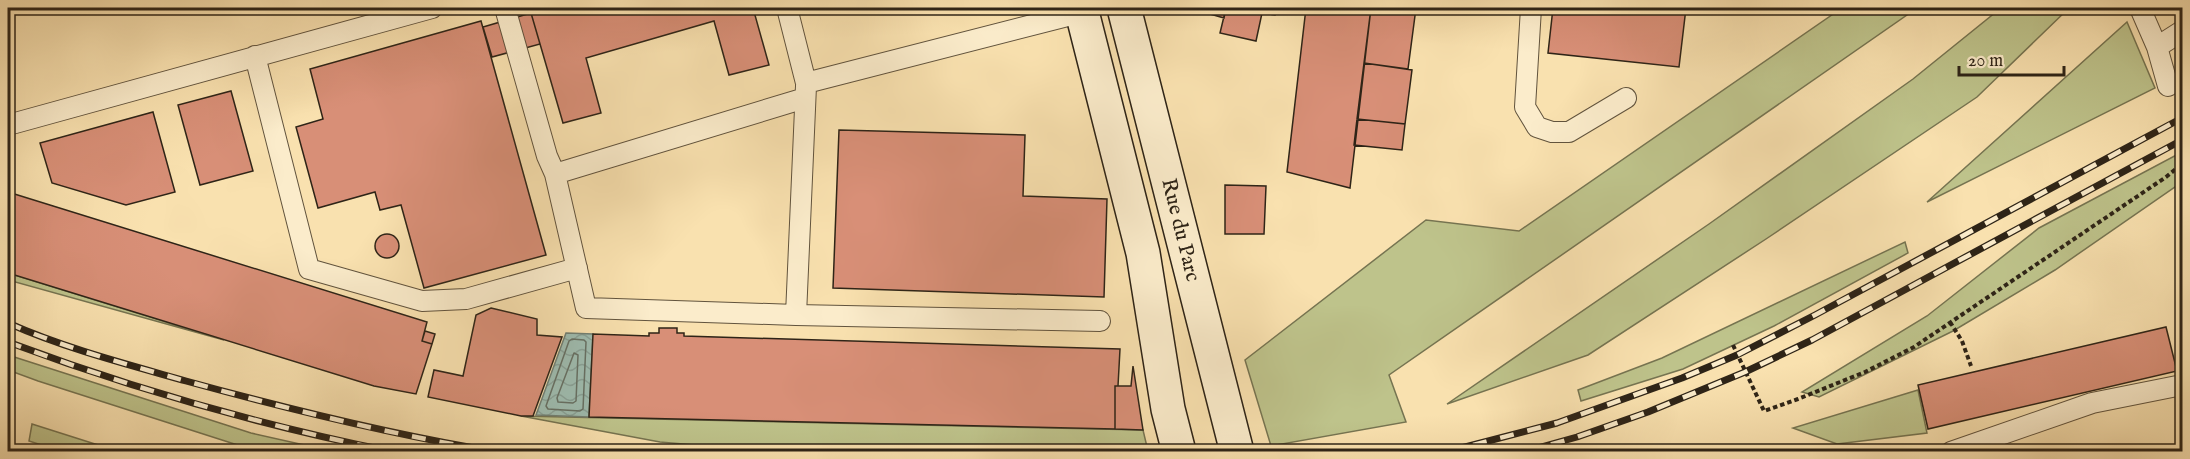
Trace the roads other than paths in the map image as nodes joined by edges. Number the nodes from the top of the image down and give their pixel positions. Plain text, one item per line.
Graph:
1 (432, 8) edge
2 (505, 8) edge
3 (787, 8) edge
4 (1124, 8) edge
5 (1531, 8) edge
6 (2139, 8) edge
7 (1082, 10) edge
8 (2182, 31) edge
9 (2157, 46) junction
10 (255, 56) junction
11 (2168, 86) dead end
12 (806, 90) junction
13 (1626, 98) dead end
14 (8, 125) edge
15 (555, 174) junction
16 (577, 268) junction
17 (796, 315) junction
18 (1100, 321) dead end
19 (2182, 385) edge
20 (1179, 452) edge
21 (1237, 452) edge
22 (1951, 452) edge

1 - 10 lane
2 - 15 lane
3 - 12 lane
4 - 21 main road, Rue du Parc
5 - 13 lane
6 - 9 lane
7 - 12 lane
7 - 20 main road, Rue du Parc
8 - 9 lane
9 - 11 lane
10 - 14 lane
10 - 16 lane
12 - 15 lane
12 - 17 lane
15 - 16 lane
16 - 17 lane
17 - 18 lane
19 - 22 lane

